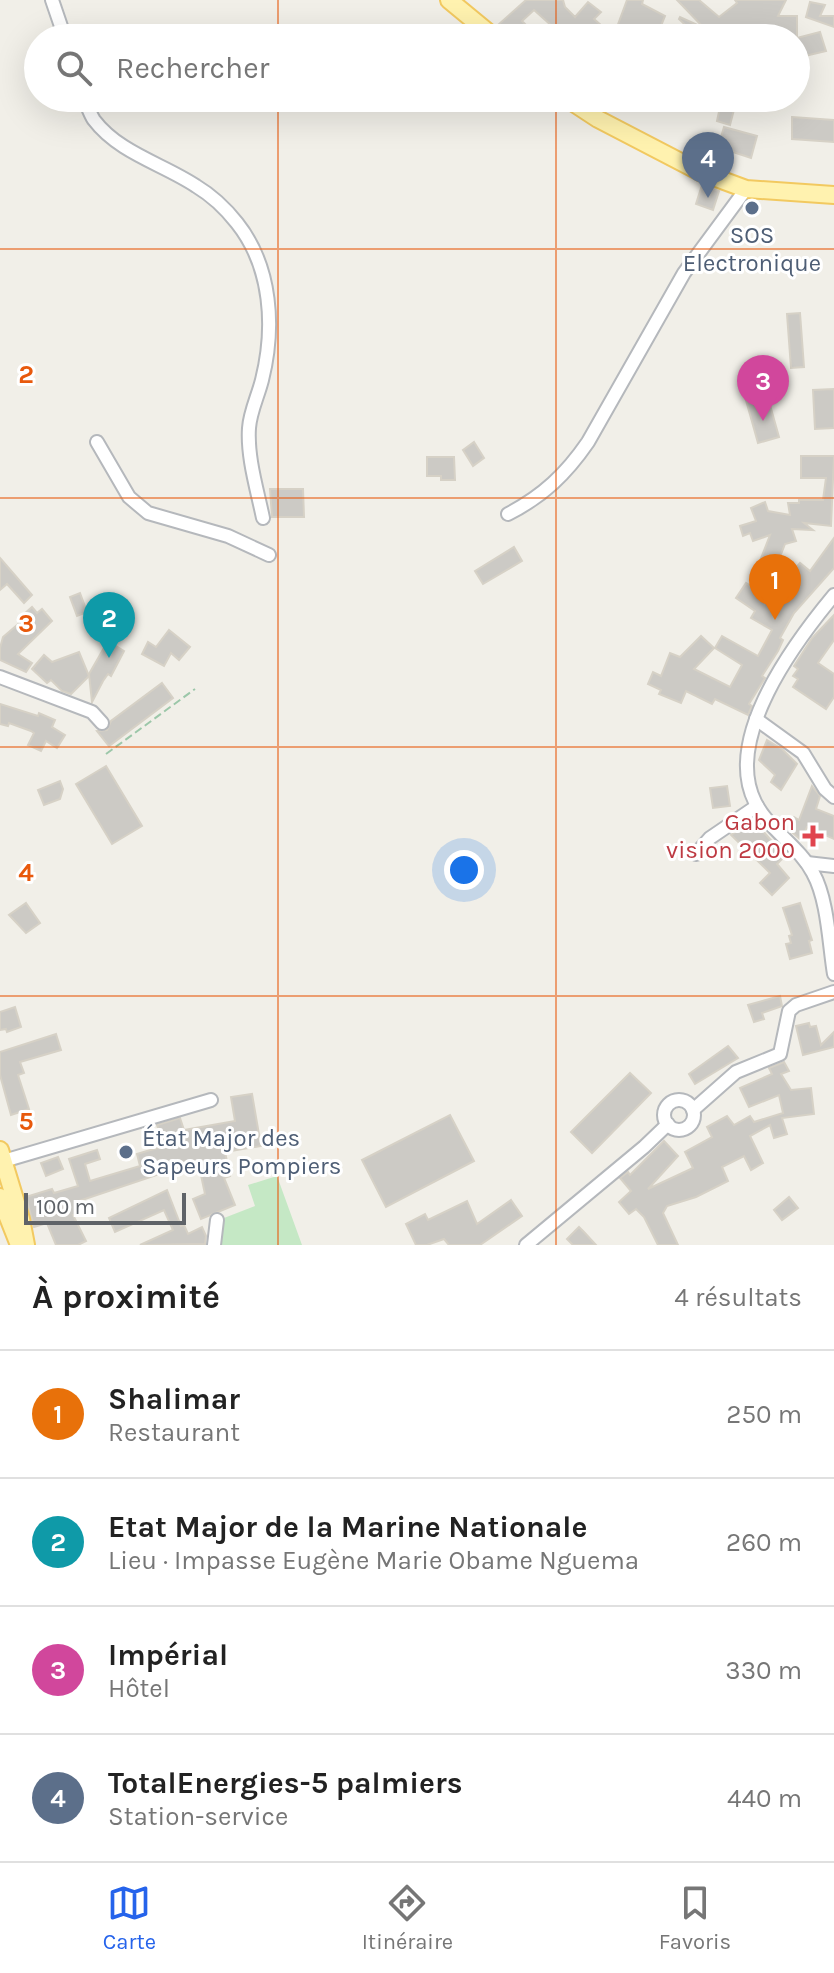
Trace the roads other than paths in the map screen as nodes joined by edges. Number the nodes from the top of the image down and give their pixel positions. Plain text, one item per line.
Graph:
1 (52, 0) edge
2 (449, 0) edge
3 (60, 24) edge
4 (478, 24) edge
5 (90, 112) edge
6 (587, 112) edge
7 (746, 189) junction
8 (834, 195) edge
9 (97, 442) dead end
10 (508, 514) dead end
11 (263, 518) dead end
12 (269, 555) dead end
13 (834, 595) edge
14 (0, 677) edge
15 (756, 719) junction
16 (102, 723) dead end
17 (834, 797) edge
18 (757, 806) junction
19 (696, 854) dead end
20 (807, 863) junction
21 (834, 866) edge
22 (834, 974) edge
23 (834, 992) edge
24 (211, 1100) dead end
25 (693, 1110) junction
26 (668, 1124) junction
27 (1, 1158) edge
28 (0, 1197) edge
29 (217, 1220) dead end
30 (19, 1245) edge
31 (26, 1245) edge
32 (214, 1245) edge
33 (526, 1245) edge

1 - 3 street
2 - 4 main road
5 - 11 street
6 - 7 main road
7 - 8 main road
7 - 10 street
9 - 12 street
13 - 15 street
14 - 16 street
15 - 17 street
15 - 18 street
18 - 19 street
18 - 20 street
20 - 21 street
20 - 22 street
23 - 25 street
24 - 27 street
25 - 26 street
25 - 26 street
26 - 33 street
27 - 31 main road
28 - 30 main road
29 - 32 street

